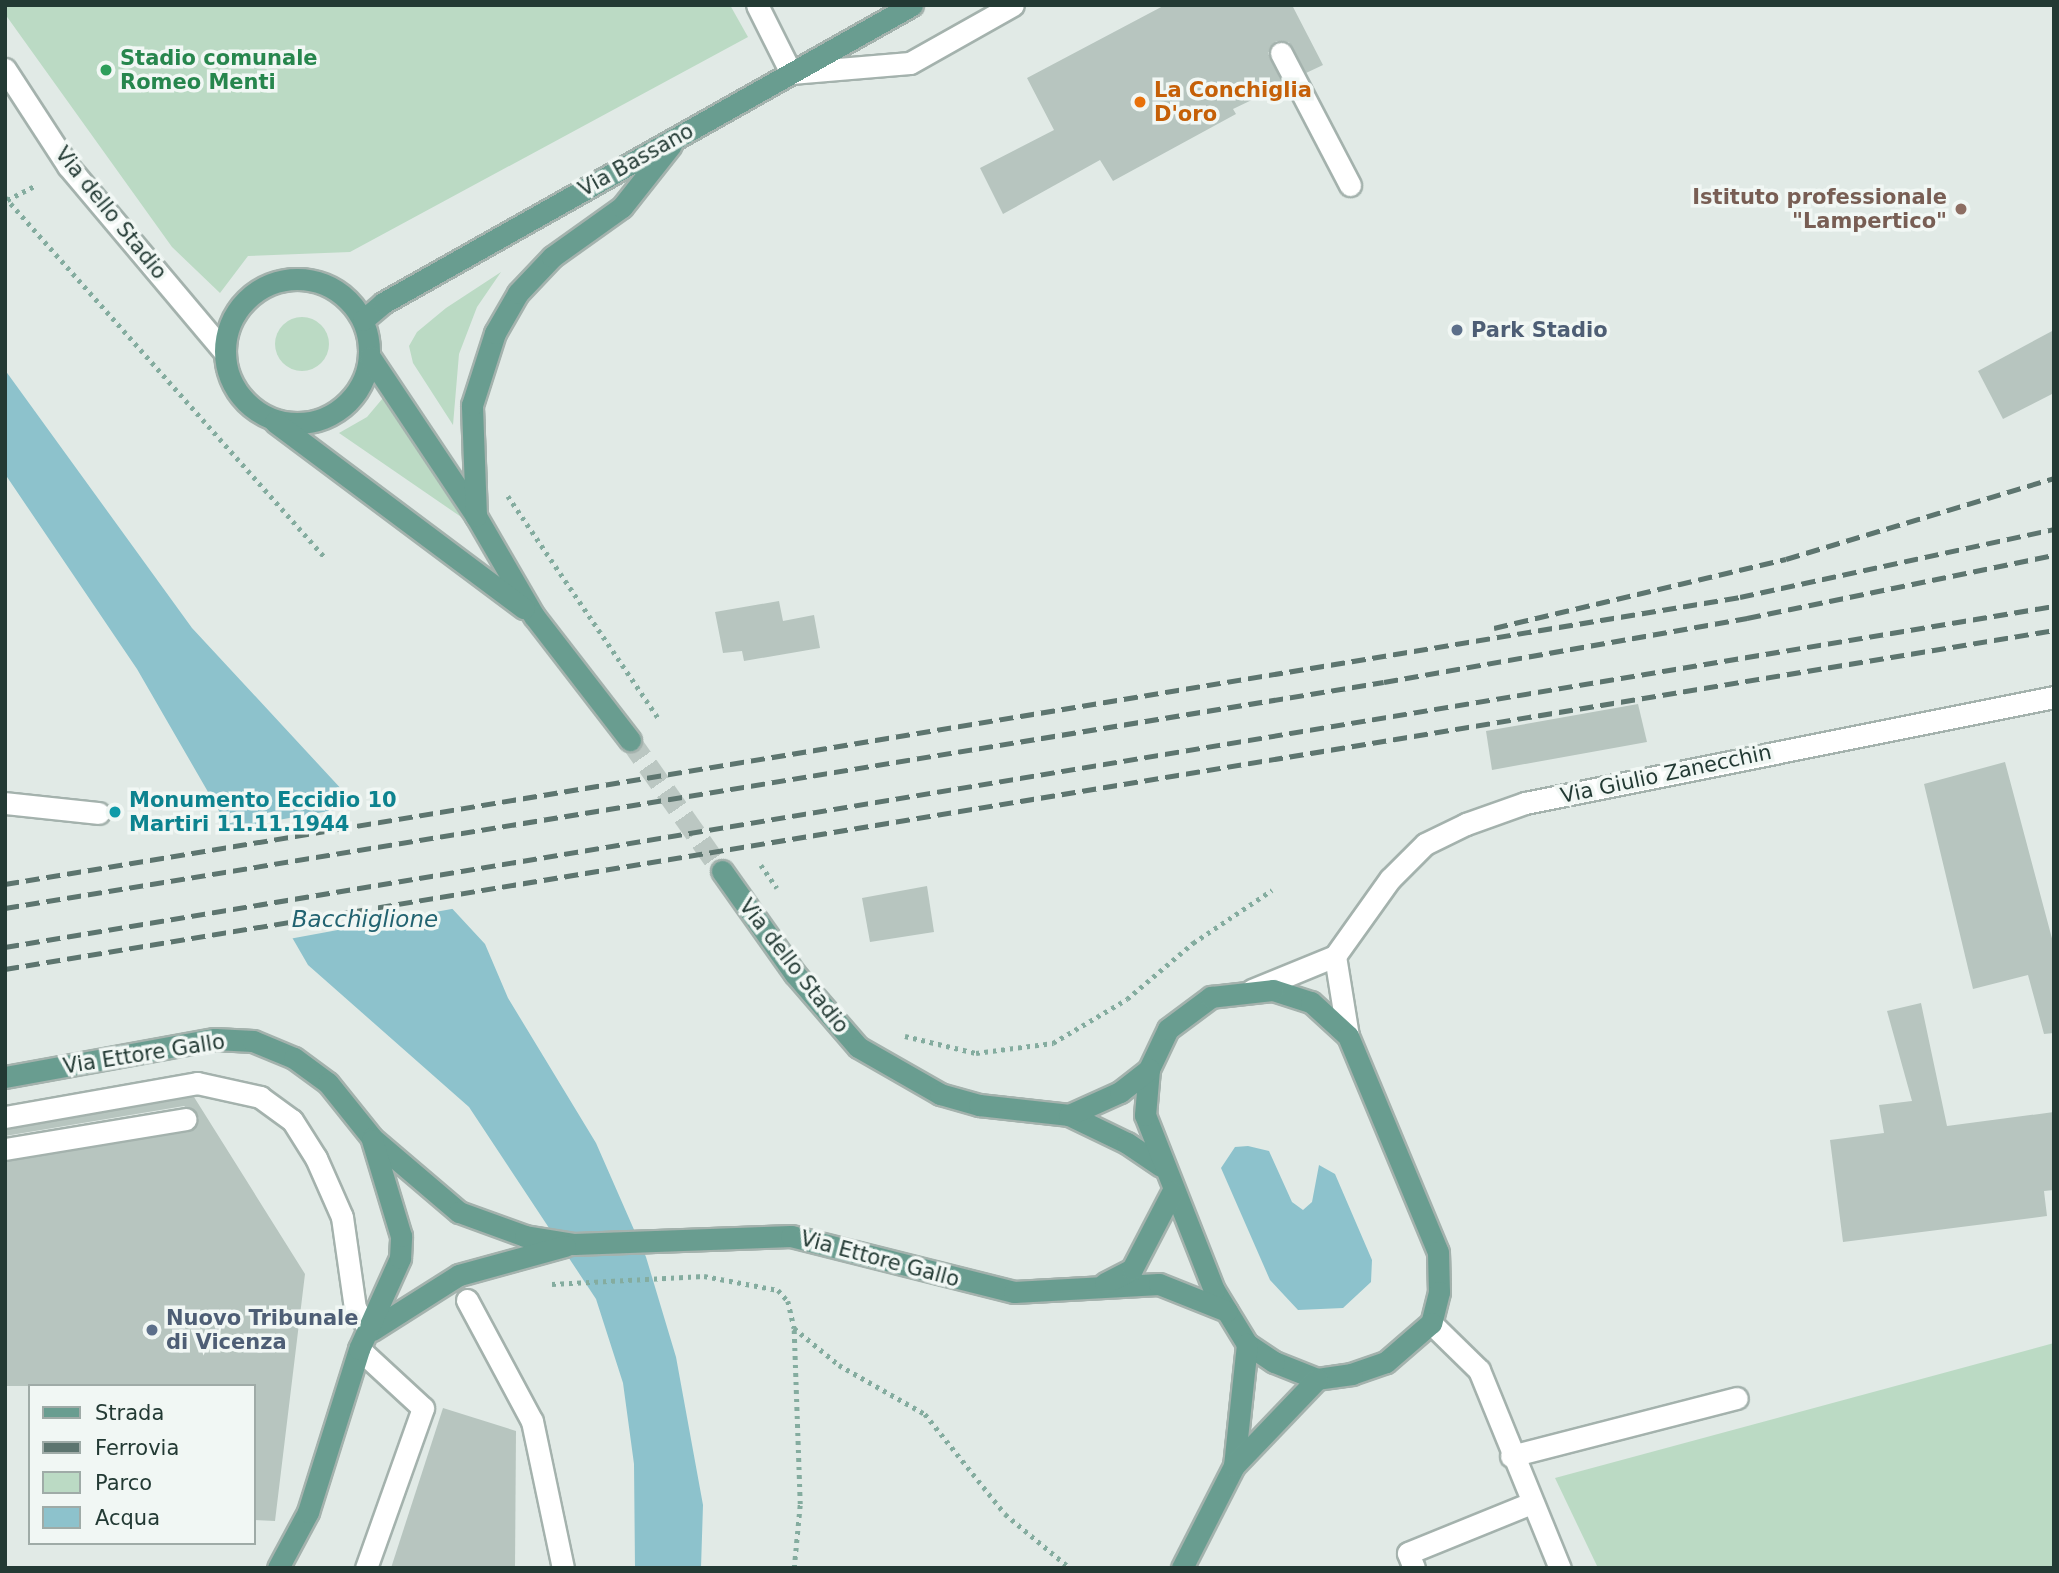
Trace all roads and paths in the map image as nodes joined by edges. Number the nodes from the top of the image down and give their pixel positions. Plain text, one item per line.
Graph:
1 (757, 5) edge
2 (912, 5) edge
3 (1013, 5) edge
4 (1281, 53) dead end
5 (5, 69) edge
6 (791, 73) junction
7 (676, 137) junction
8 (36, 185) dead end
9 (1350, 185) dead end
10 (6, 199) edge
11 (363, 320) junction
12 (224, 351) junction
13 (369, 357) junction
14 (270, 417) junction
15 (505, 490) dead end
16 (476, 516) junction
17 (326, 558) dead end
18 (534, 616) junction
19 (2054, 697) edge
20 (659, 719) dead end
21 (630, 740) tunnel mouth
22 (5, 803) edge
23 (98, 813) dead end
24 (761, 865) dead end
25 (722, 871) tunnel mouth
26 (1272, 890) dead end
27 (783, 898) dead end
28 (1335, 956) junction
29 (1252, 990) junction
30 (1348, 1036) junction
31 (896, 1037) dead end
32 (1149, 1069) junction
33 (5, 1077) edge
34 (1069, 1115) junction
35 (5, 1117) edge
36 (186, 1119) dead end
37 (372, 1139) junction
38 (5, 1149) edge
39 (1161, 1166) junction
40 (1172, 1192) junction
41 (525, 1246) junction
42 (540, 1285) dead end
43 (1101, 1285) junction
44 (467, 1300) dead end
45 (1227, 1311) junction
46 (1431, 1323) junction
47 (794, 1328) junction
48 (365, 1340) junction
49 (1247, 1343) junction
50 (1317, 1379) junction
51 (1737, 1398) dead end
52 (1511, 1455) junction
53 (1234, 1466) junction
54 (1531, 1503) junction
55 (278, 1568) edge
56 (366, 1568) edge
57 (563, 1568) edge
58 (794, 1568) edge
59 (1070, 1568) edge
60 (1182, 1568) edge
61 (1414, 1568) edge
62 (1560, 1568) edge

1 - 6 street
2 - 6 main road, Via Bassano
3 - 6 street
4 - 9 street
5 - 12 street, Via dello Stadio
6 - 7 main road, Via Bassano
7 - 11 main road, Via Bassano
7 - 16 main road
8 - 10 path
10 - 17 path
11 - 12 main road
11 - 13 main road, Via dello Stadio
12 - 14 main road, Via dello Stadio
13 - 14 main road, Via dello Stadio
13 - 16 main road, Via dello Stadio
14 - 18 main road, Via dello Stadio
15 - 20 path
16 - 18 main road, Via dello Stadio
18 - 21 main road, Via dello Stadio
19 - 28 street, Via Giulio Zanecchin
22 - 23 street
24 - 27 path
25 - 34 main road, Via dello Stadio
26 - 31 path
28 - 29 street
28 - 30 street
29 - 30 main road
29 - 32 main road
30 - 46 main road
32 - 34 main road
32 - 39 main road
33 - 37 main road, Via Ettore Gallo
34 - 39 main road, Via dello Stadio
35 - 48 street
36 - 38 street
37 - 41 main road, Via Ettore Gallo
37 - 48 main road, Via Ettore Gallo
39 - 40 main road
40 - 43 main road, Via Ettore Gallo
40 - 45 main road
41 - 43 main road, Via Ettore Gallo
41 - 48 main road, Via Ettore Gallo
42 - 47 path
43 - 45 main road, Via Ettore Gallo
44 - 57 street
45 - 49 main road
46 - 50 main road
46 - 52 street
47 - 58 path
47 - 59 path
48 - 55 main road
48 - 56 street
49 - 50 main road
49 - 53 main road
50 - 53 main road
51 - 52 street
52 - 54 street
53 - 60 main road
54 - 61 street
54 - 62 street

